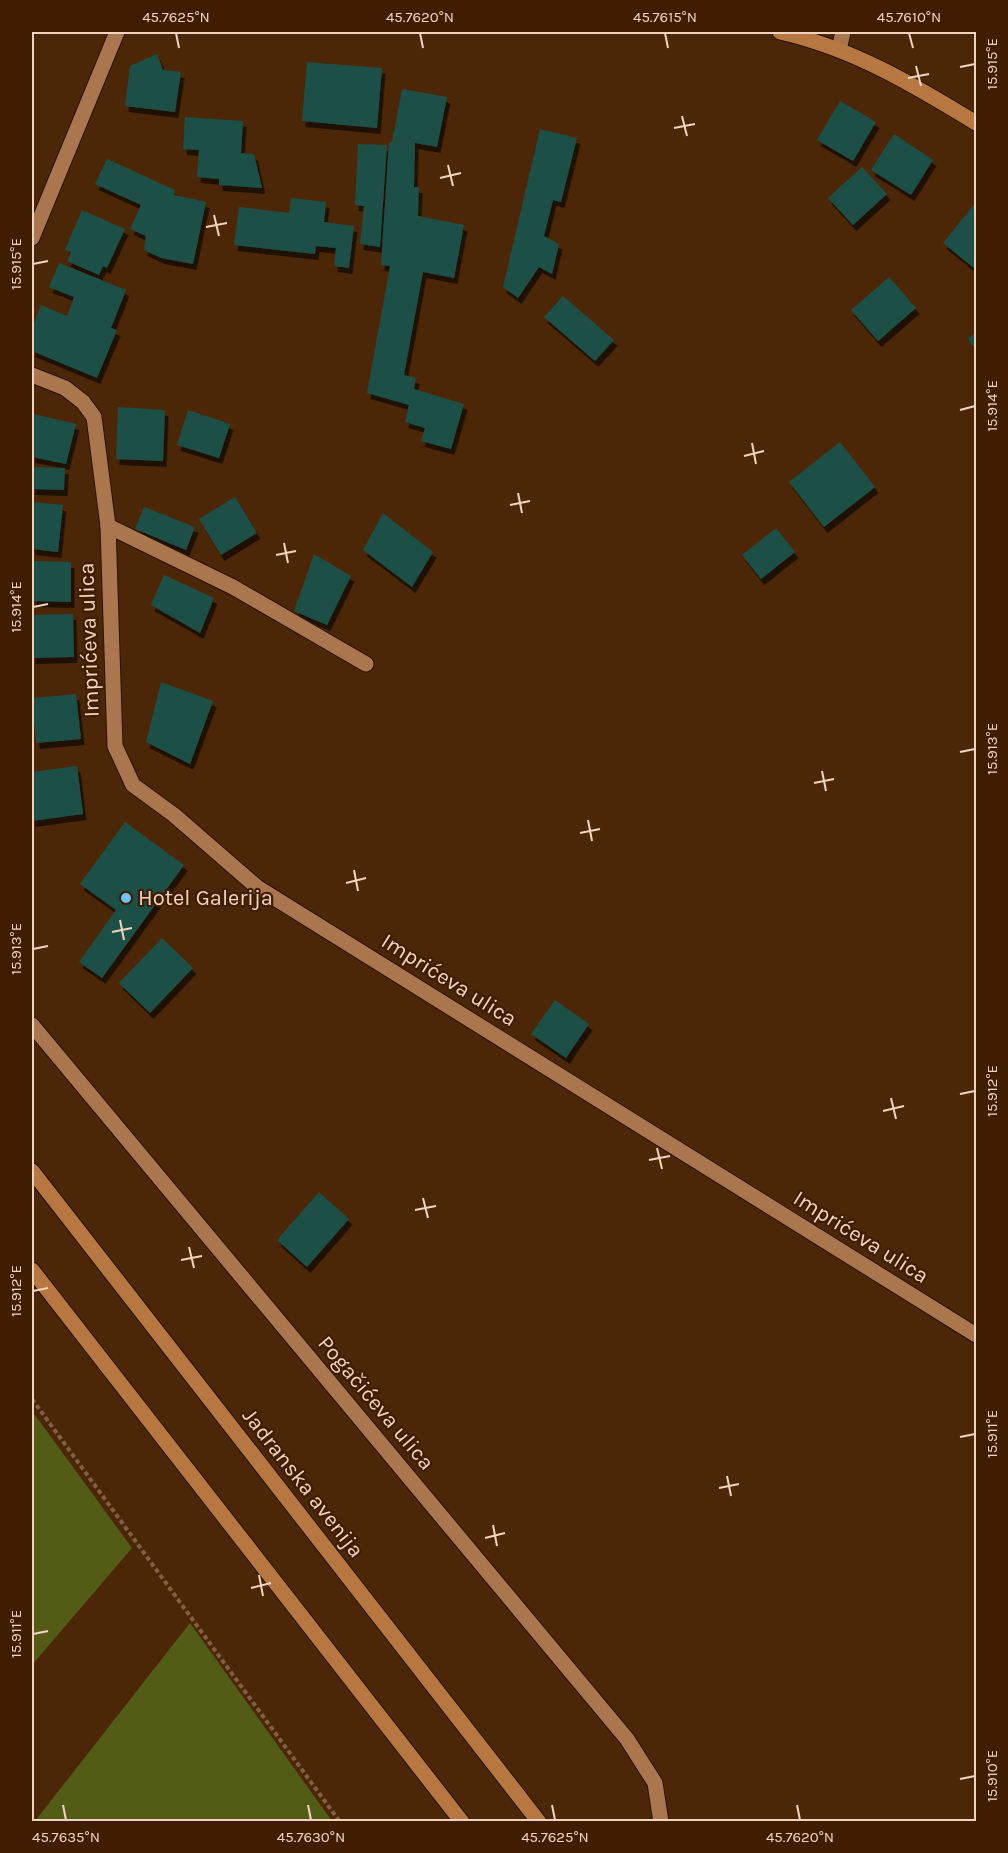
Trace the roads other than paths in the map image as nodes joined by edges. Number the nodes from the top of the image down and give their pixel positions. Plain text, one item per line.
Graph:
1 (117, 32) edge
2 (780, 32) edge
3 (843, 32) edge
4 (839, 50) junction
5 (976, 123) edge
6 (32, 238) edge
7 (32, 375) edge
8 (108, 526) junction
9 (366, 664) dead end
10 (32, 1025) edge
11 (32, 1171) edge
12 (32, 1270) edge
13 (976, 1335) edge
14 (462, 1821) edge
15 (539, 1821) edge
16 (661, 1821) edge

1 - 6 street
2 - 4 main road
3 - 4 street
4 - 5 main road
7 - 8 street, Imprićeva ulica
8 - 9 street
8 - 13 street, Imprićeva ulica
10 - 16 street, Pogačićeva ulica
11 - 15 main road, Jadranska avenija
12 - 14 main road

